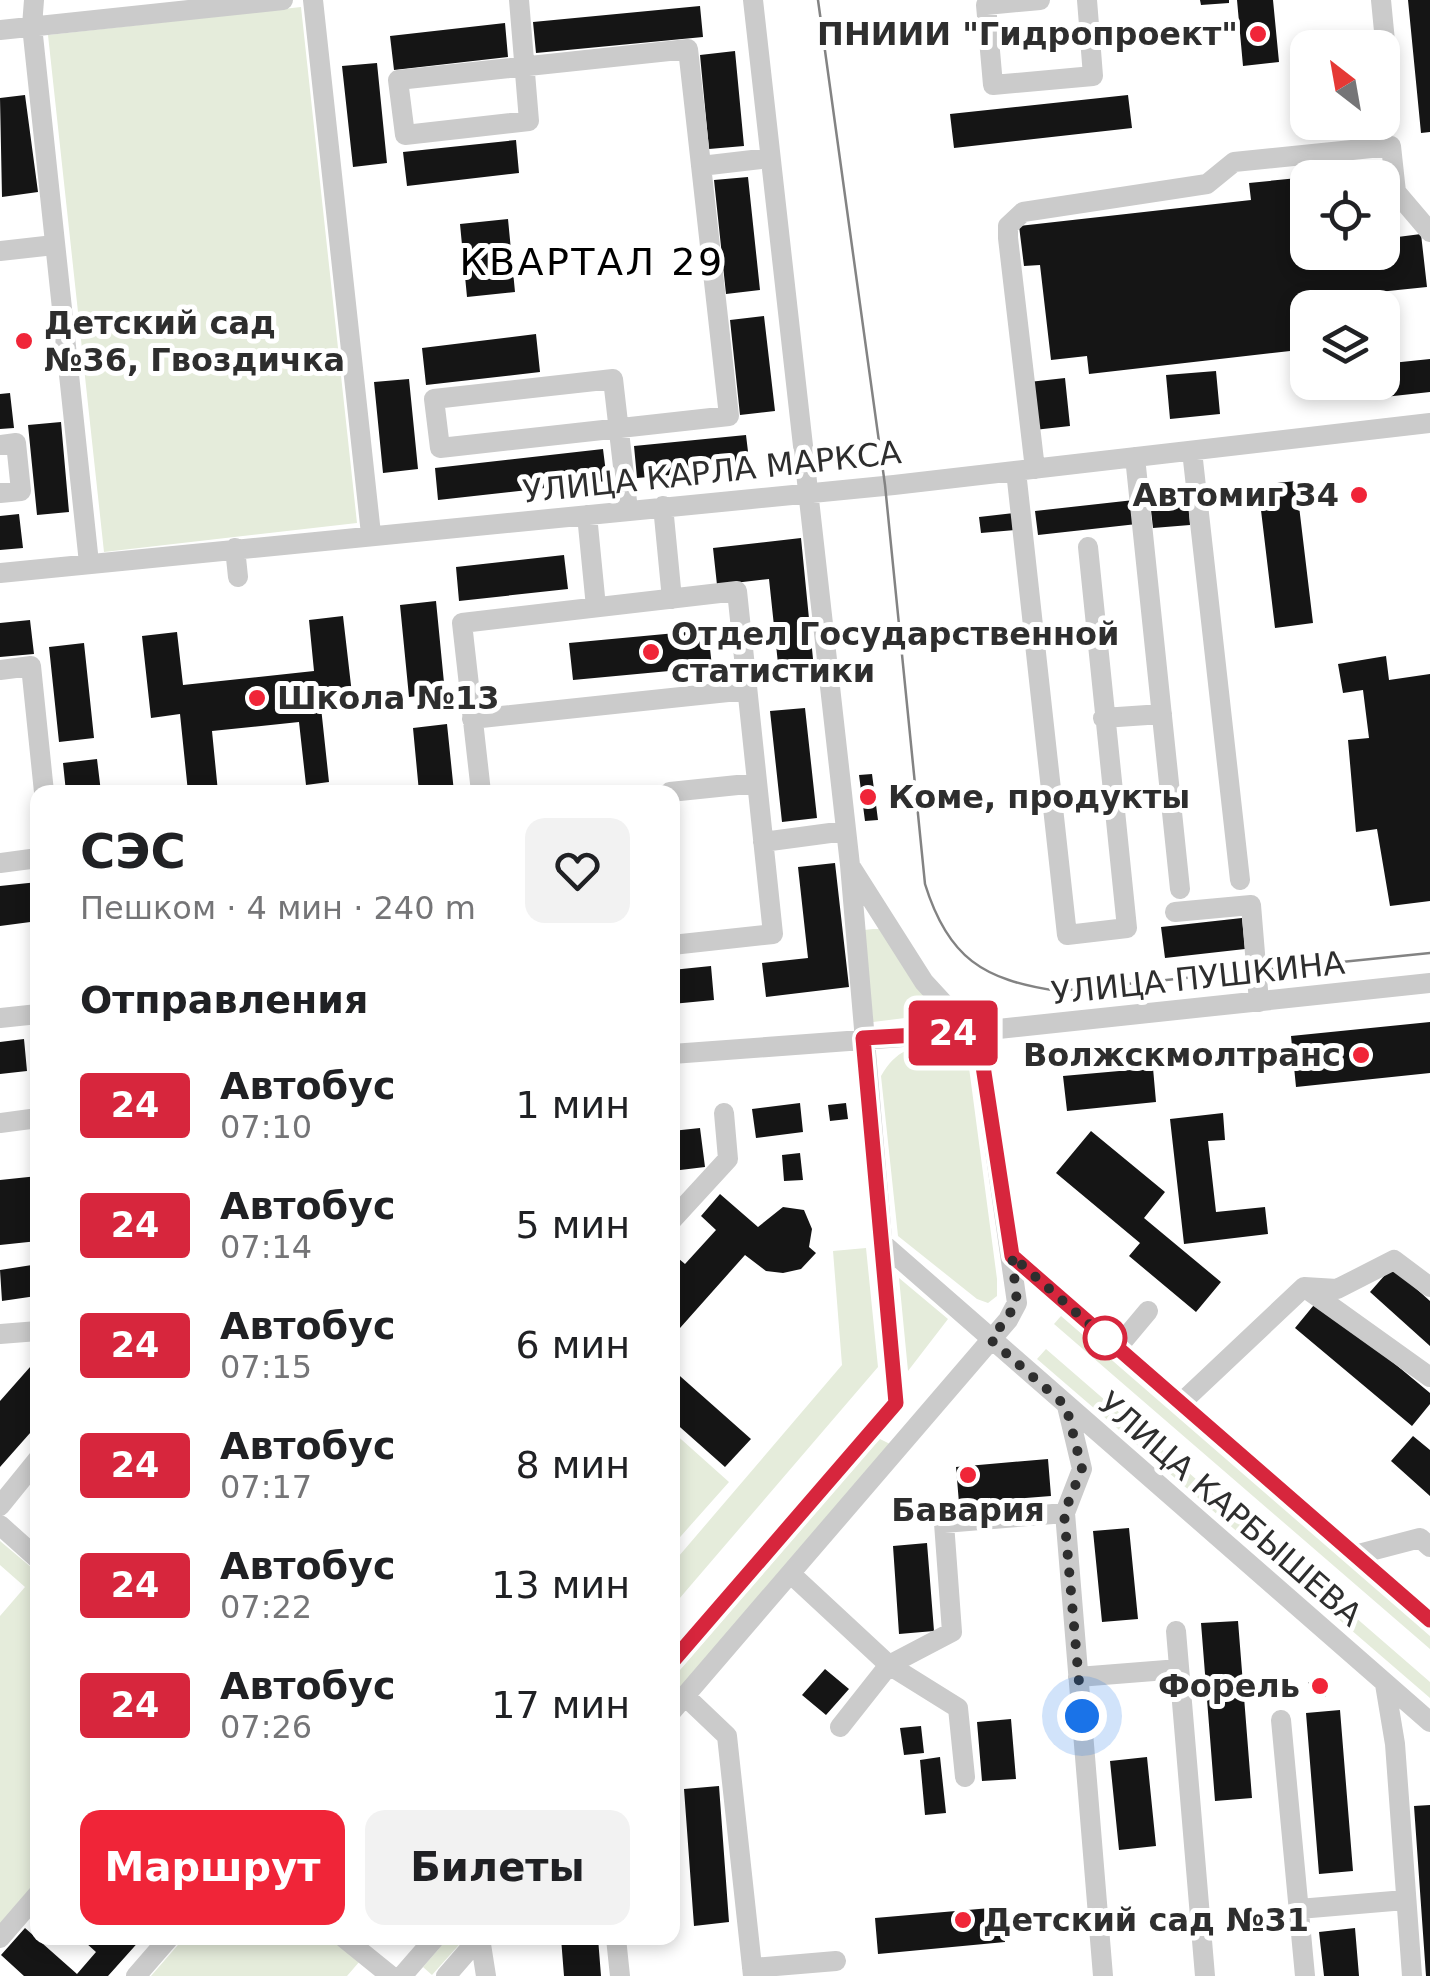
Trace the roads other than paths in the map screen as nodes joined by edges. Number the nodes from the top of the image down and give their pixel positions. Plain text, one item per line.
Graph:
1 (34, 0) edge
2 (284, 0) edge
3 (313, 0) edge
4 (519, 0) edge
5 (753, 0) edge
6 (1040, 0) edge
7 (1087, 0) edge
8 (1381, 0) edge
9 (1023, 1) edge
10 (178, 5) edge
11 (32, 26) junction
12 (0, 30) edge
13 (1384, 30) edge
14 (525, 66) junction
15 (769, 158) junction
16 (701, 166) junction
17 (1430, 232) edge
18 (54, 245) junction
19 (0, 251) edge
20 (1430, 423) edge
21 (619, 428) junction
22 (0, 445) edge
23 (1192, 450) junction
24 (1134, 457) junction
25 (1025, 470) junction
26 (806, 492) junction
27 (0, 493) edge
28 (662, 506) junction
29 (628, 510) junction
30 (586, 515) junction
31 (370, 534) junction
32 (1088, 547) dead end
33 (235, 548) junction
34 (89, 563) junction
35 (0, 573) edge
36 (238, 577) dead end
37 (672, 598) junction
38 (596, 608) junction
39 (0, 670) edge
40 (747, 690) junction
41 (1162, 714) junction
42 (1103, 718) junction
43 (472, 719) junction
44 (757, 783) junction
45 (43, 785) edge
46 (479, 785) edge
47 (680, 791) edge
48 (845, 831) junction
49 (763, 842) junction
50 (30, 859) edge
51 (0, 863) edge
52 (850, 865) junction
53 (1240, 880) dead end
54 (1180, 889) dead end
55 (1175, 912) dead end
56 (680, 943) edge
57 (1430, 983) edge
58 (1259, 1002) junction
59 (0, 1018) edge
60 (30, 1020) edge
61 (970, 1032) junction
62 (863, 1038) junction
63 (680, 1053) edge
64 (724, 1113) dead end
65 (30, 1119) edge
66 (0, 1123) edge
67 (680, 1211) edge
68 (882, 1244) junction
69 (1012, 1256) junction
70 (1304, 1287) junction
71 (1430, 1287) edge
72 (1148, 1311) dead end
73 (30, 1331) edge
74 (0, 1334) edge
75 (991, 1340) junction
76 (1117, 1348) junction
77 (1430, 1377) edge
78 (1181, 1403) junction
79 (1066, 1406) junction
80 (30, 1469) edge
81 (0, 1506) edge
82 (1064, 1513) junction
83 (0, 1526) edge
84 (1430, 1547) edge
85 (30, 1552) edge
86 (1355, 1555) junction
87 (792, 1575) junction
88 (1430, 1620) edge
89 (1176, 1631) dead end
90 (680, 1653) edge
91 (889, 1665) junction
92 (1179, 1668) junction
93 (1078, 1677) junction
94 (1385, 1684) junction
95 (680, 1702) edge
96 (680, 1704) edge
97 (1282, 1720) dead end
98 (1430, 1722) edge
99 (840, 1727) dead end
100 (965, 1777) dead end
101 (1405, 1900) junction
102 (30, 1903) edge
103 (1299, 1910) junction
104 (0, 1938) edge
105 (162, 1945) edge
106 (353, 1945) edge
107 (429, 1945) edge
108 (474, 1945) edge
109 (481, 1945) edge
110 (617, 1945) edge
111 (836, 1961) dead end
112 (752, 1972) edge
113 (136, 1976) edge
114 (391, 1976) edge
115 (402, 1976) edge
116 (446, 1976) edge
117 (486, 1976) edge
118 (620, 1976) edge
119 (1104, 1976) edge
120 (1205, 1976) edge
121 (1305, 1976) edge
122 (1412, 1976) edge

1 - 11 street
2 - 10 street
3 - 31 street
4 - 14 street
5 - 15 street
6 - 9 street
7 - 9 street
8 - 13 street
10 - 11 street
11 - 12 street
11 - 18 street
14 - 14 street
14 - 16 street
15 - 16 street
15 - 26 street
16 - 21 street
17 - 25 street
18 - 19 street
18 - 34 street
20 - 23 street, УЛИЦА КАРЛА МАРКСА
21 - 21 street
21 - 29 street
22 - 27 street
23 - 24 street, УЛИЦА КАРЛА МАРКСА
23 - 53 street
24 - 25 street, УЛИЦА КАРЛА МАРКСА
24 - 41 street
25 - 26 street, УЛИЦА КАРЛА МАРКСА
25 - 42 street
26 - 28 street, УЛИЦА КАРЛА МАРКСА
26 - 48 street
28 - 29 street, УЛИЦА КАРЛА МАРКСА
28 - 37 street
29 - 30 street, УЛИЦА КАРЛА МАРКСА
30 - 31 street, УЛИЦА КАРЛА МАРКСА
30 - 38 street
31 - 33 street, УЛИЦА КАРЛА МАРКСА
32 - 42 street
33 - 34 street, УЛИЦА КАРЛА МАРКСА
33 - 36 street
34 - 35 street, УЛИЦА КАРЛА МАРКСА
37 - 38 street
37 - 40 street
38 - 43 street
39 - 45 street
40 - 43 street
40 - 44 street
41 - 42 street
41 - 54 street
43 - 46 street
44 - 47 street
44 - 49 street
48 - 49 street
48 - 52 street
49 - 56 street
50 - 51 street
52 - 61 street
52 - 62 street
55 - 58 street
57 - 58 street, УЛИЦА ПУШКИНА
58 - 61 street, УЛИЦА ПУШКИНА
59 - 60 street
61 - 62 street, УЛИЦА ПУШКИНА
61 - 69 street
62 - 63 street, УЛИЦА ПУШКИНА
62 - 68 street
64 - 67 street
65 - 66 street
68 - 75 street, УЛИЦА КАРБЫШЕВА
68 - 90 street
69 - 75 street
69 - 76 street, УЛИЦА КАРБЫШЕВА
70 - 71 street
70 - 77 street
70 - 78 street
72 - 76 street
73 - 74 street
75 - 79 street, УЛИЦА КАРБЫШЕВА
75 - 87 street
76 - 78 street, УЛИЦА КАРБЫШЕВА
78 - 86 street, УЛИЦА КАРБЫШЕВА
79 - 82 street
79 - 94 street, УЛИЦА КАРБЫШЕВА
80 - 81 street
82 - 91 street
82 - 93 street
83 - 85 street
84 - 86 street
86 - 88 street, УЛИЦА КАРБЫШЕВА
87 - 91 street
87 - 95 street
89 - 92 street
91 - 99 street
91 - 100 street
92 - 93 street
92 - 120 street
93 - 119 street
94 - 98 street, УЛИЦА КАРБЫШЕВА
94 - 101 street
96 - 112 street
97 - 103 street
101 - 103 street
101 - 122 street
102 - 104 street
103 - 121 street
105 - 113 street
106 - 114 street
107 - 115 street
108 - 116 street
109 - 117 street
110 - 118 street
111 - 112 street

